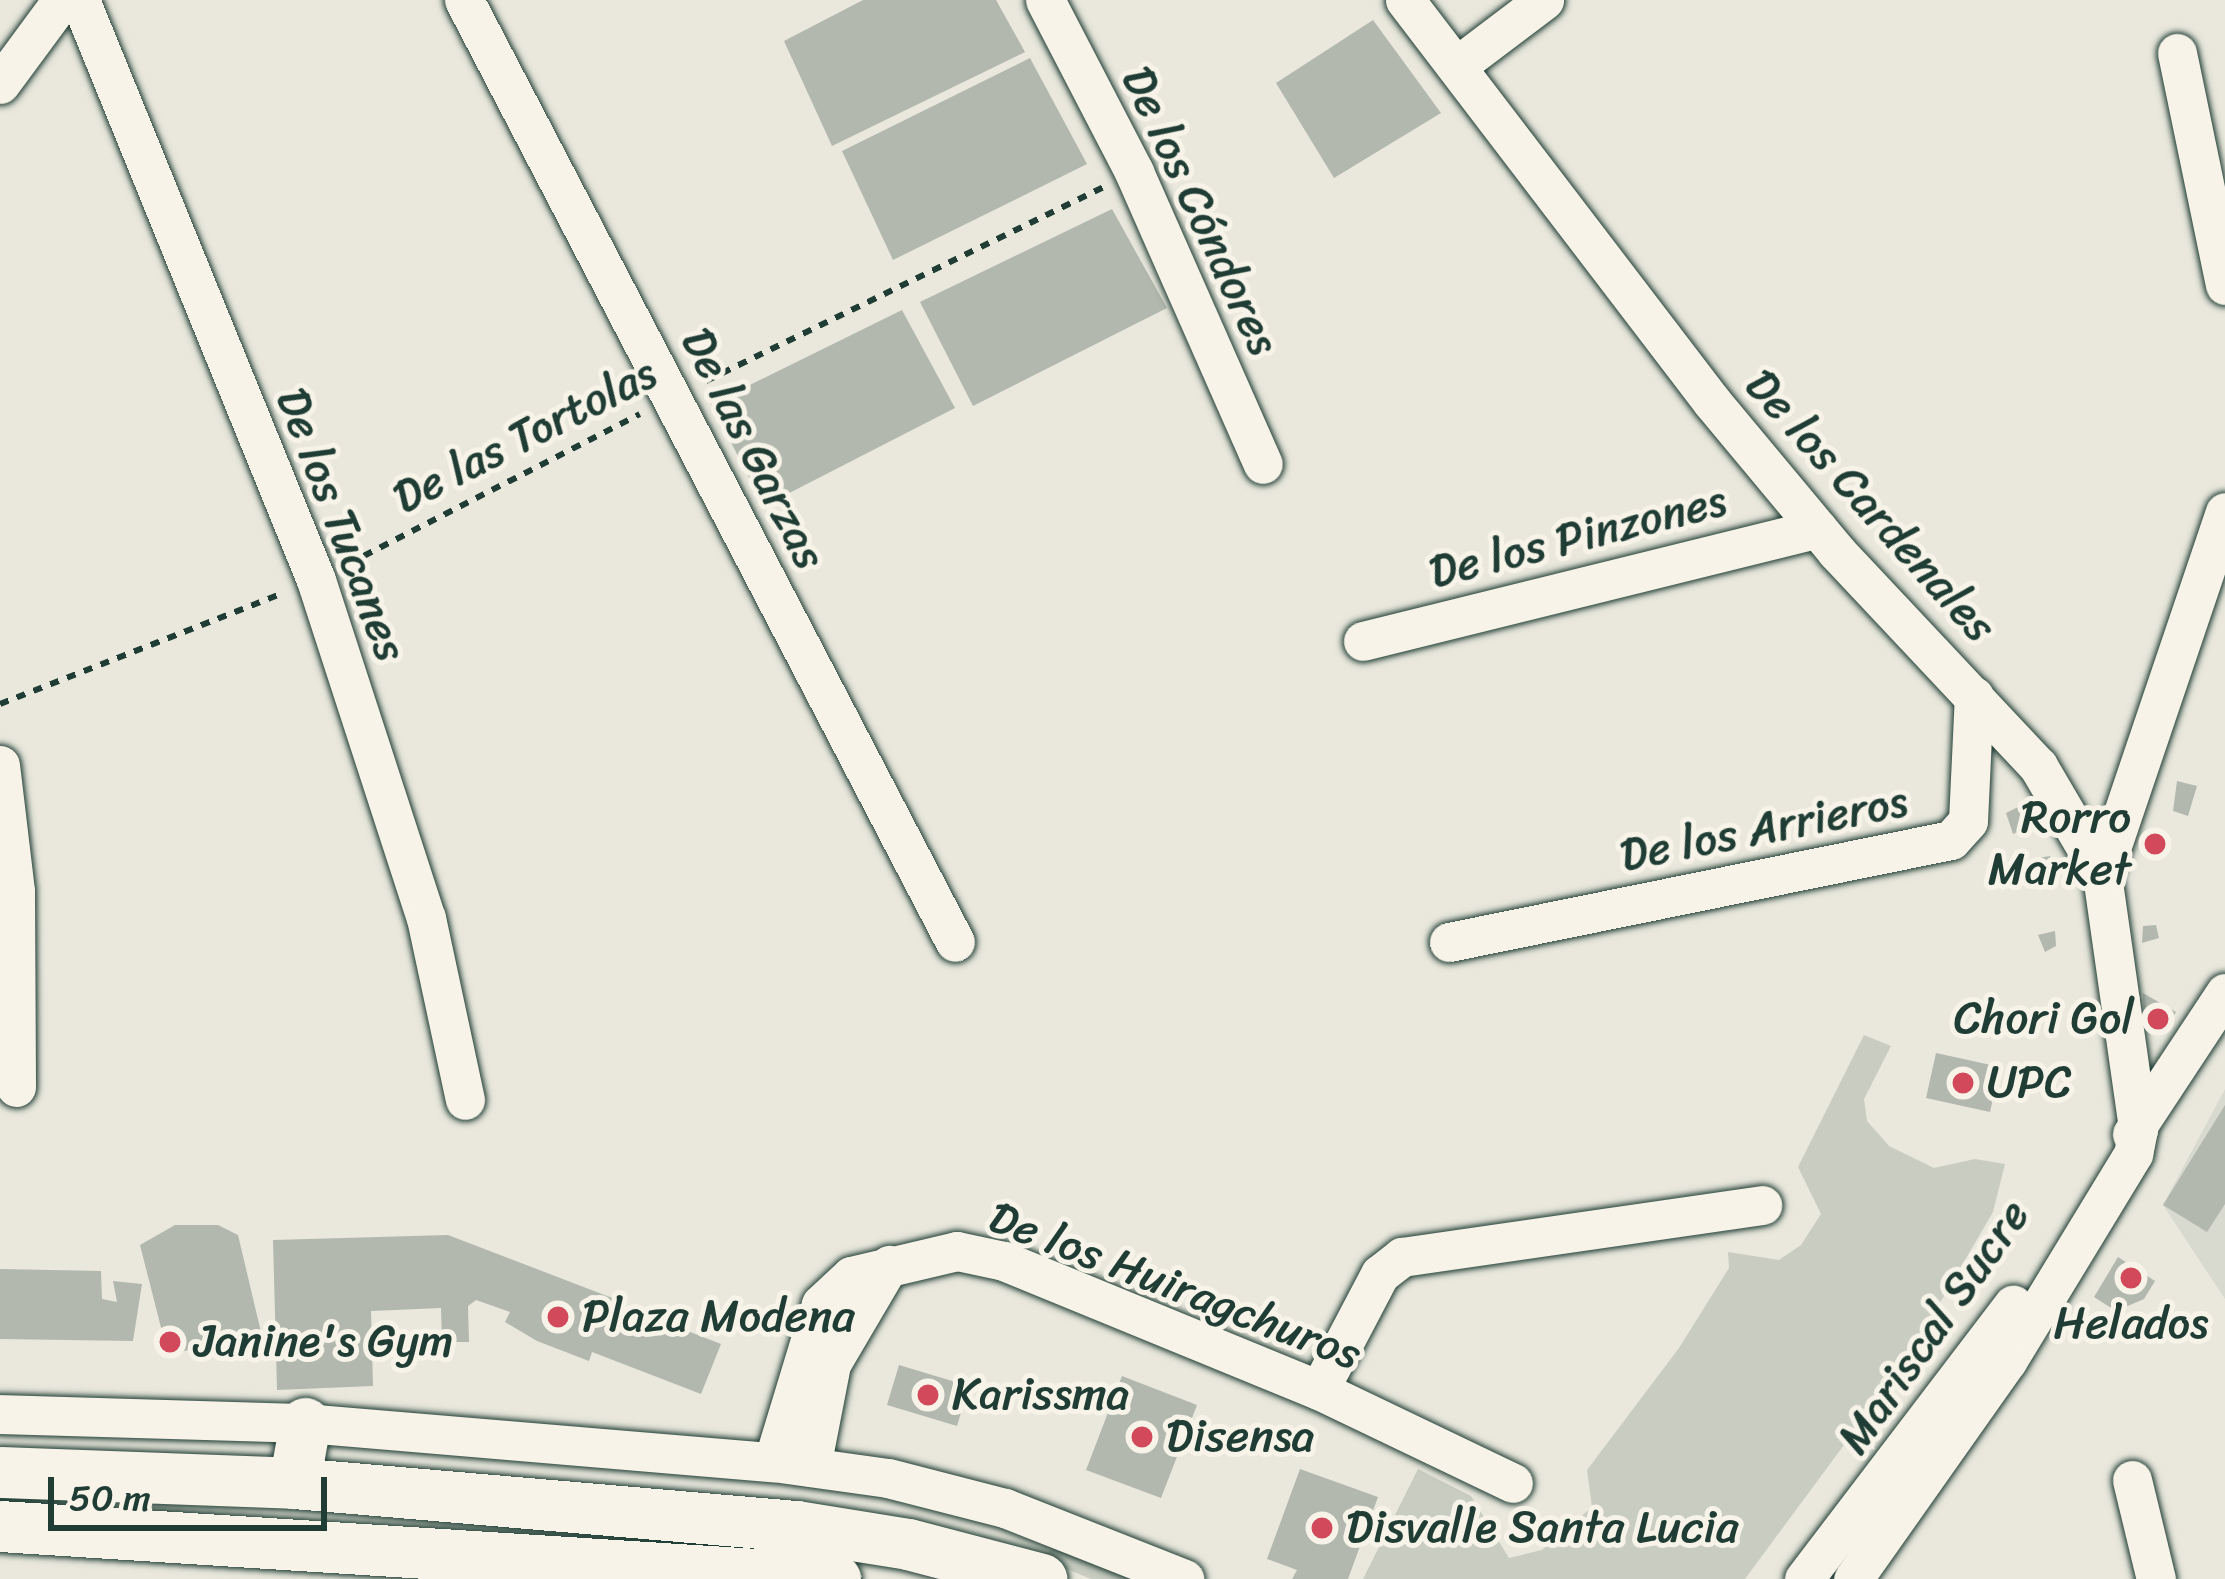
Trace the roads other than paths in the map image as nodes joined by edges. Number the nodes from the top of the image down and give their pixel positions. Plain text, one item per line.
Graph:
1 (62, 0) edge
2 (80, 0) edge
3 (464, 0) edge
4 (1045, 0) edge
5 (1405, 0) edge
6 (1544, 0) edge
7 (2177, 53) dead end
8 (1459, 65) junction
9 (0, 84) edge
10 (2225, 285) edge
11 (1263, 464) dead end
12 (2225, 512) edge
13 (1817, 529) junction
14 (1363, 641) dead end
15 (1974, 696) junction
16 (1, 775) edge
17 (2102, 875) junction
18 (955, 942) dead end
19 (1449, 942) dead end
20 (2225, 993) edge
21 (16, 1087) dead end
22 (465, 1100) dead end
23 (2138, 1129) junction
24 (1762, 1205) dead end
25 (1319, 1390) junction
26 (0, 1414) edge
27 (304, 1423) junction
28 (792, 1465) junction
29 (0, 1472) edge
30 (2132, 1480) dead end
31 (294, 1483) junction
32 (1513, 1484) dead end
33 (0, 1526) edge
34 (215, 1538) junction
35 (288, 1579) edge
36 (835, 1579) edge
37 (1041, 1579) edge
38 (1184, 1579) edge
39 (1804, 1579) edge
40 (1853, 1579) edge
41 (2156, 1579) edge

1 - 9 street
2 - 22 street, De los Tucanes
3 - 18 street, De las Garzas
4 - 11 street, De los Cóndores
5 - 8 street, De los Cardenales
6 - 8 street
7 - 10 street
8 - 13 street, De los Cardenales
12 - 17 street
13 - 14 street, De los Pinzones
13 - 15 street, De los Cardenales
15 - 17 street, De los Cardenales
15 - 19 street, De los Arrieros
16 - 21 street
17 - 23 street, De los Cardenales
20 - 23 street, Mariscal Sucre
23 - 39 street, Mariscal Sucre
23 - 40 street, Mariscal Sucre
24 - 25 street
25 - 28 street, De los Huiragchuros
25 - 32 street, De los Huiragchuros
26 - 27 street
27 - 28 street
27 - 31 main road
28 - 38 street
29 - 31 main road
30 - 41 street
31 - 37 main road
33 - 34 main road
34 - 35 main road
34 - 36 main road

